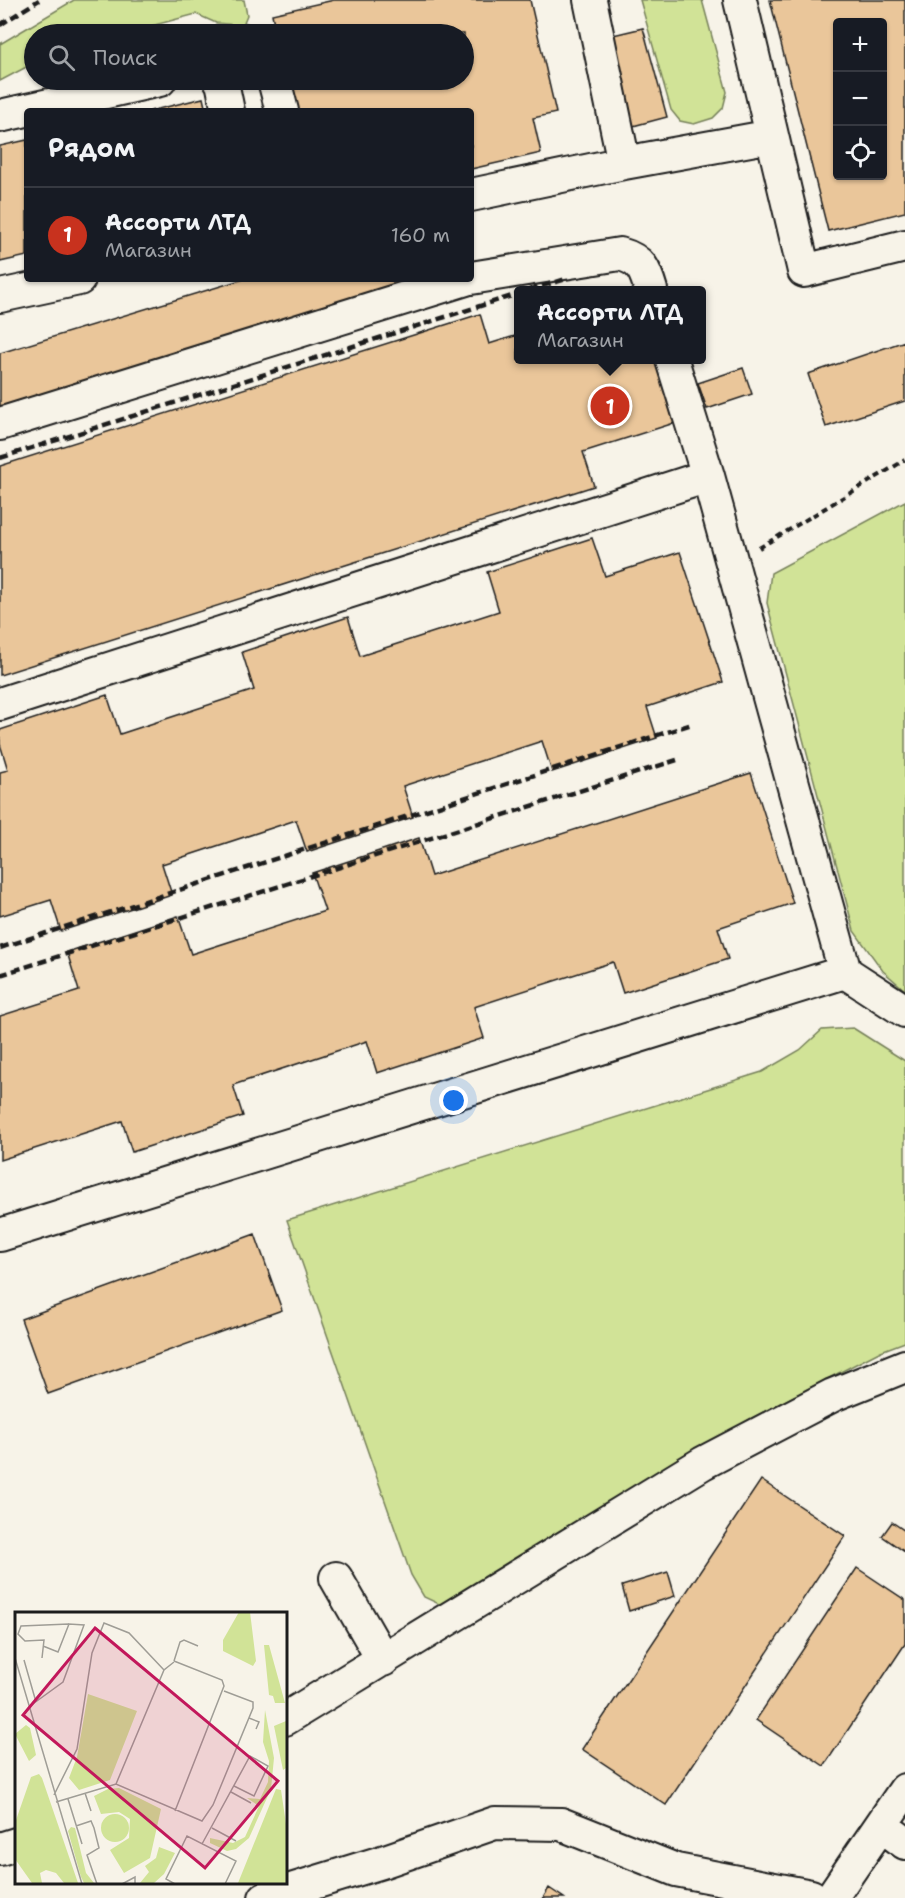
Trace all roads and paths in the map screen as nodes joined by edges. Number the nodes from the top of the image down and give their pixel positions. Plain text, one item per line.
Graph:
1 (590, 0) edge
2 (740, 0) edge
3 (116, 90) edge
4 (224, 90) edge
5 (277, 90) edge
6 (36, 108) edge
7 (227, 108) edge
8 (281, 108) edge
9 (24, 111) edge
10 (0, 116) edge
11 (772, 136) junction
12 (624, 163) junction
13 (474, 194) edge
14 (905, 246) edge
15 (474, 278) edge
16 (65, 282) edge
17 (456, 282) edge
18 (650, 286) edge
19 (0, 296) edge
20 (673, 364) edge
21 (0, 424) edge
22 (905, 460) edge
23 (708, 476) junction
24 (733, 563) junction
25 (0, 704) edge
26 (845, 972) junction
27 (905, 1011) edge
28 (0, 1235) edge
29 (905, 1366) edge
30 (336, 1578) dead end
31 (383, 1660) junction
32 (286, 1718) edge
33 (905, 1790) edge
34 (893, 1834) edge
35 (15, 1844) edge
36 (0, 1849) edge
37 (753, 1892) edge
38 (821, 1897) edge
39 (265, 1898) edge

1 - 12 street
2 - 11 street
3 - 6 street
4 - 7 street
5 - 8 street
9 - 10 street
11 - 12 street
11 - 14 street
12 - 13 street
15 - 18 street
16 - 19 street
17 - 21 street
20 - 23 street
22 - 24 path
23 - 24 street
23 - 25 street
24 - 26 street
26 - 27 street
26 - 28 street
29 - 31 street
30 - 31 street
31 - 32 street
33 - 34 street
34 - 38 street
35 - 36 street
37 - 38 street
37 - 39 street

